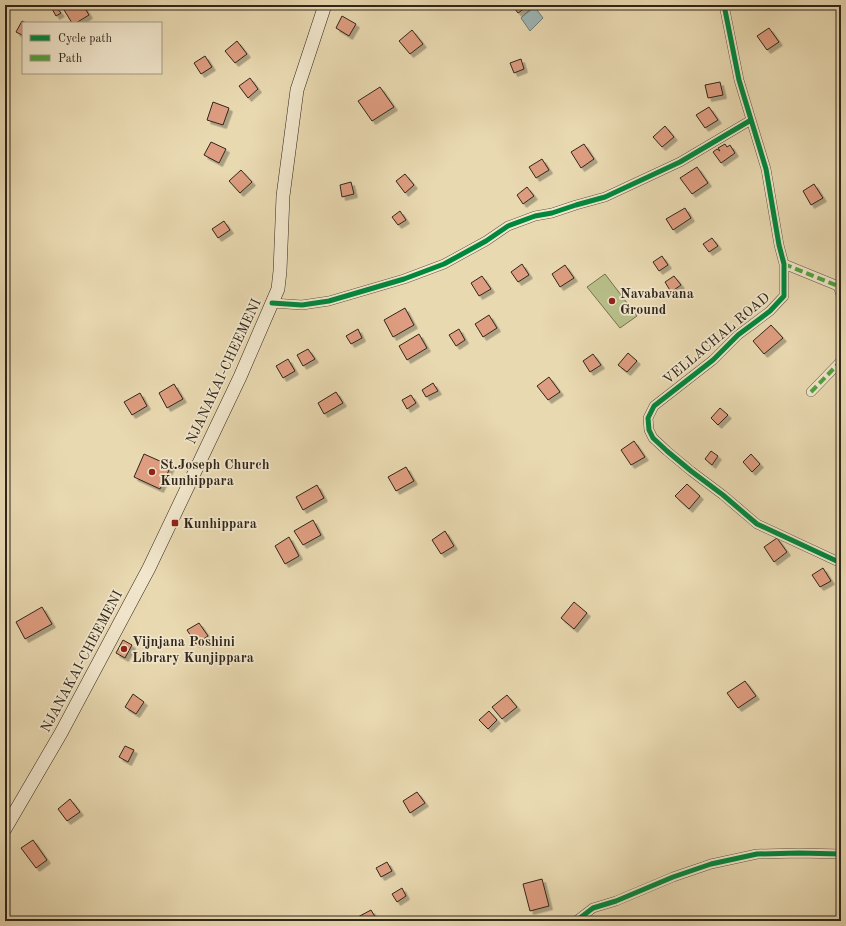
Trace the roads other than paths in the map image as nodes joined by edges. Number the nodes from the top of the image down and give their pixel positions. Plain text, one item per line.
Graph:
1 (325, 5) edge
2 (724, 5) edge
3 (751, 120) junction
4 (784, 264) junction
5 (841, 295) edge
6 (272, 303) junction
7 (841, 361) edge
8 (812, 392) dead end
9 (841, 563) edge
10 (5, 829) edge
11 (841, 854) edge
12 (576, 921) edge

1 - 6 main road, NJANAKAI-CHEEMENI
2 - 3 street, VELLACHAL ROAD
3 - 4 street, VELLACHAL ROAD
3 - 6 street
4 - 5 street
4 - 9 street, VELLACHAL ROAD
6 - 10 main road, NJANAKAI-CHEEMENI
7 - 8 street
11 - 12 street

